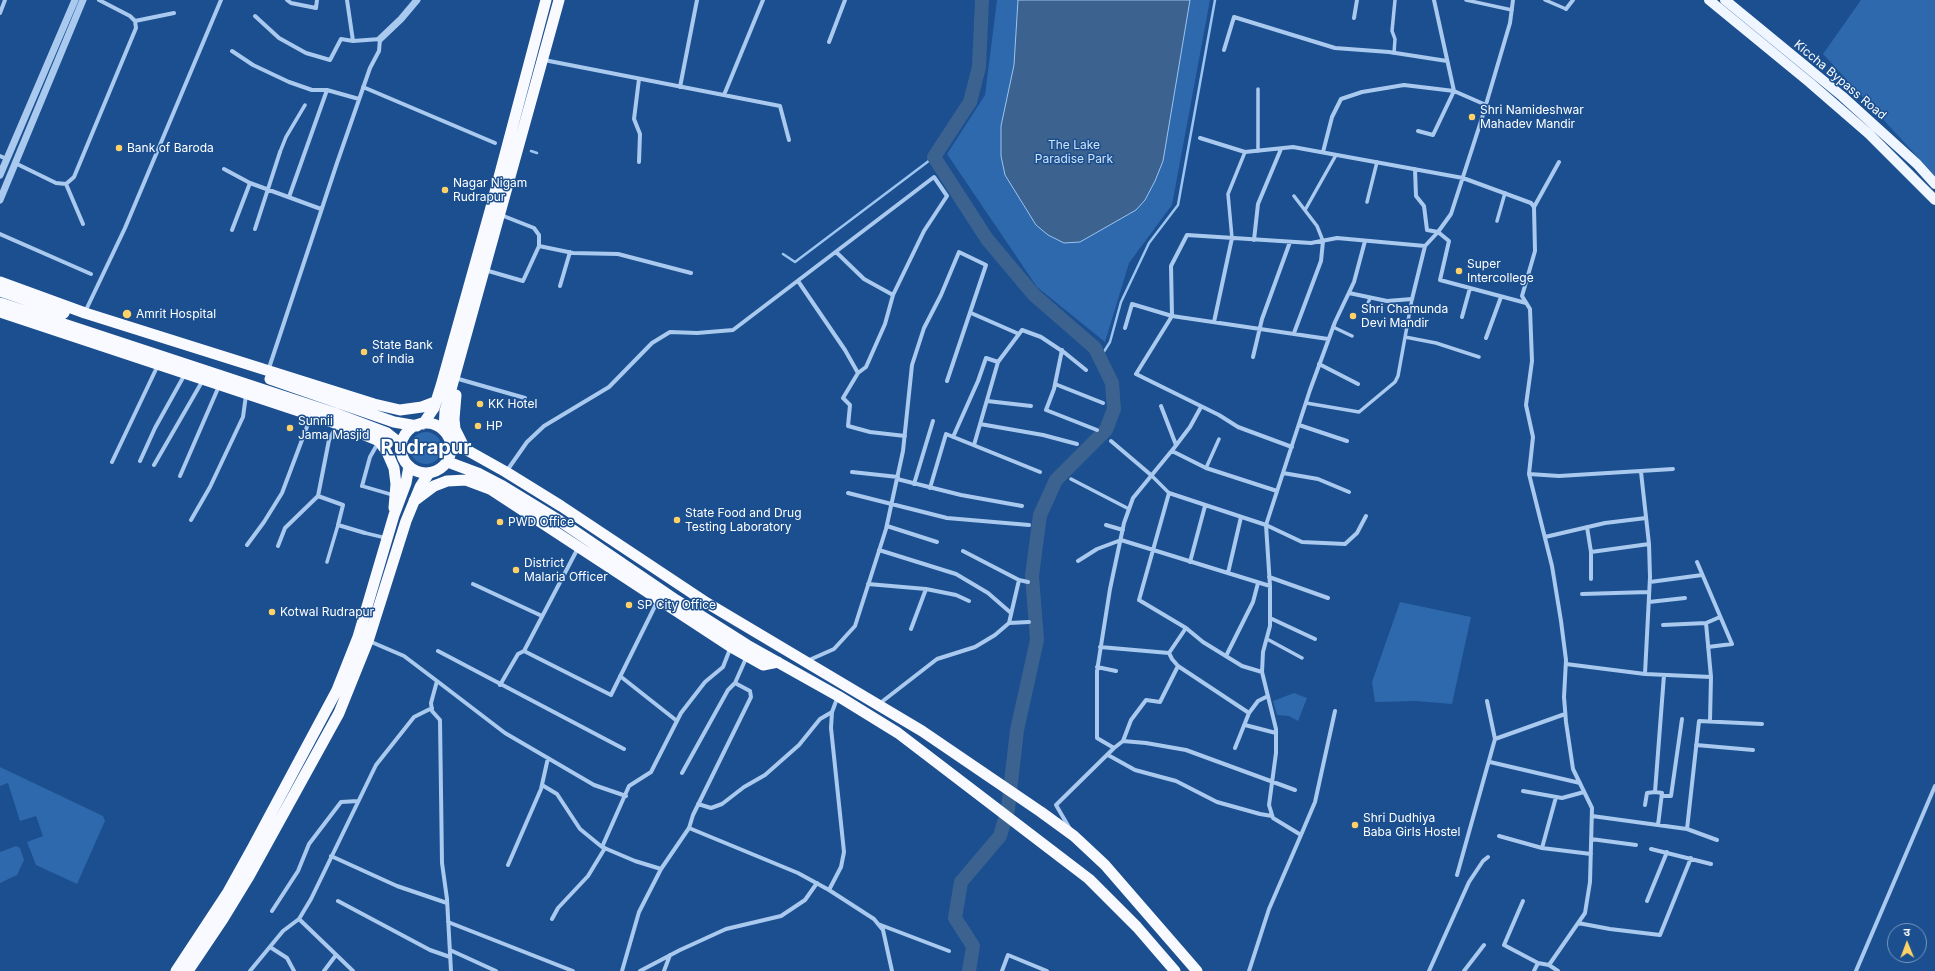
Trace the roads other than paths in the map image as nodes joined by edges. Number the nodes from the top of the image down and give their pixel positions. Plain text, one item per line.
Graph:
1 (5, 0) edge
2 (75, 0) edge
3 (83, 0) edge
4 (99, 0) edge
5 (221, 0) edge
6 (287, 0) edge
7 (317, 0) edge
8 (347, 0) edge
9 (417, 0) edge
10 (546, 0) edge
11 (559, 0) edge
12 (697, 0) edge
13 (763, 0) edge
14 (845, 0) edge
15 (1357, 0) edge
16 (1395, 0) edge
17 (1434, 0) edge
18 (1466, 0) edge
19 (1513, 0) edge
20 (1545, 0) edge
21 (1573, 0) edge
22 (1725, 0) edge
23 (1713, 1) edge
24 (1566, 9) joint
25 (1512, 10) junction
26 (0, 12) edge
27 (174, 13) dead end
28 (255, 16) dead end
29 (1354, 18) dead end
30 (135, 21) junction
31 (539, 27) junction
32 (551, 31) junction
33 (380, 39) junction
34 (353, 41) junction
35 (829, 42) dead end
36 (1224, 50) dead end
37 (232, 51) dead end
38 (1394, 53) junction
39 (544, 60) junction
40 (1447, 61) junction
41 (639, 79) junction
42 (680, 86) junction
43 (363, 87) junction
44 (327, 90) junction
45 (1258, 90) dead end
46 (1454, 91) junction
47 (724, 95) junction
48 (359, 98) junction
49 (305, 105) dead end
50 (1486, 105) junction
51 (1418, 131) dead end
52 (1200, 138) dead end
53 (789, 140) dead end
54 (495, 143) dead end
55 (1281, 148) junction
56 (1258, 151) junction
57 (280, 152) joint
58 (1245, 152) junction
59 (1323, 152) junction
60 (1336, 155) junction
61 (3, 158) edge
62 (639, 162) dead end
63 (1377, 162) junction
64 (1560, 162) dead end
65 (15, 164) junction
66 (224, 169) dead end
67 (1415, 169) junction
68 (0, 175) edge
69 (1463, 178) junction
70 (250, 183) junction
71 (66, 184) junction
72 (1935, 184) edge
73 (268, 189) junction
74 (1505, 193) junction
75 (1294, 196) dead end
76 (289, 197) junction
77 (0, 200) edge
78 (1935, 200) edge
79 (1367, 202) dead end
80 (1534, 207) junction
81 (321, 209) junction
82 (1305, 210) junction
83 (490, 211) junction
84 (501, 215) junction
85 (1497, 221) dead end
86 (84, 224) dead end
87 (255, 229) dead end
88 (232, 230) dead end
89 (1438, 232) junction
90 (0, 234) edge
91 (1232, 238) junction
92 (1254, 240) junction
93 (1323, 241) junction
94 (1365, 241) junction
95 (1290, 242) junction
96 (539, 246) junction
97 (1425, 246) junction
98 (570, 252) junction
99 (836, 252) junction
100 (485, 270) junction
101 (691, 273) dead end
102 (91, 274) dead end
103 (798, 281) junction
104 (0, 282) edge
105 (560, 286) dead end
106 (1470, 288) junction
107 (0, 291) edge
108 (1349, 293) junction
109 (893, 295) junction
110 (1501, 297) junction
111 (1370, 298) junction
112 (1412, 299) junction
113 (0, 303) edge
114 (1526, 303) junction
115 (1367, 306) dead end
116 (0, 312) edge
117 (971, 312) junction
118 (84, 316) junction
119 (1172, 316) junction
120 (1462, 317) dead end
121 (1214, 322) junction
122 (463, 326) junction
123 (1333, 327) junction
124 (1125, 328) dead end
125 (1259, 330) junction
126 (1294, 333) junction
127 (1019, 334) junction
128 (1352, 336) dead end
129 (1405, 337) junction
130 (1486, 338) dead end
131 (1328, 339) junction
132 (1062, 350) junction
133 (1253, 356) dead end
134 (1479, 357) dead end
135 (160, 361) junction
136 (998, 362) junction
137 (1319, 364) junction
138 (1086, 370) dead end
139 (858, 373) junction
140 (185, 374) junction
141 (267, 375) junction
142 (455, 378) junction
143 (203, 380) junction
144 (947, 381) dead end
145 (1055, 384) junction
146 (1358, 384) dead end
147 (219, 386) junction
148 (246, 394) junction
149 (525, 398) dead end
150 (987, 401) junction
151 (354, 402) junction
152 (435, 402) junction
153 (1306, 402) junction
154 (1103, 403) dead end
155 (1031, 406) dead end
156 (1161, 406) dead end
157 (1201, 407) junction
158 (311, 416) junction
159 (339, 420) junction
160 (934, 421) dead end
161 (980, 424) junction
162 (420, 425) junction
163 (1299, 425) junction
164 (1097, 430) dead end
165 (444, 431) junction
166 (905, 436) junction
167 (953, 437) junction
168 (1219, 438) dead end
169 (379, 440) junction
170 (1111, 441) dead end
171 (1347, 441) dead end
172 (451, 443) junction
173 (1077, 444) dead end
174 (402, 445) junction
175 (974, 445) junction
176 (1176, 445) junction
177 (1292, 447) junction
178 (465, 449) junction
179 (1172, 451) junction
180 (112, 462) dead end
181 (140, 462) dead end
182 (448, 462) junction
183 (154, 465) dead end
184 (409, 466) junction
185 (1206, 468) junction
186 (1674, 469) dead end
187 (506, 472) junction
188 (852, 472) dead end
189 (1040, 472) dead end
190 (1641, 472) junction
191 (429, 473) junction
192 (1283, 473) junction
193 (1529, 474) junction
194 (1151, 475) junction
195 (180, 476) dead end
196 (897, 478) junction
197 (1071, 479) dead end
198 (914, 484) junction
199 (362, 486) joint
200 (930, 488) junction
201 (1277, 491) junction
202 (1349, 492) dead end
203 (848, 493) dead end
204 (1169, 493) junction
205 (318, 496) junction
206 (394, 496) junction
207 (414, 502) junction
208 (892, 504) junction
209 (1022, 506) dead end
210 (1205, 506) junction
211 (1129, 510) junction
212 (394, 514) junction
213 (1366, 516) dead end
214 (1241, 517) junction
215 (1646, 518) junction
216 (191, 520) dead end
217 (1029, 524) dead end
218 (338, 525) junction
219 (1106, 525) dead end
220 (1266, 525) junction
221 (887, 526) junction
222 (1587, 528) junction
223 (1123, 530) junction
224 (365, 533) joint
225 (584, 537) junction
226 (1545, 537) junction
227 (387, 538) junction
228 (1121, 540) junction
229 (937, 542) dead end
230 (1649, 544) junction
231 (248, 545) dead end
232 (278, 546) dead end
233 (578, 548) junction
234 (879, 550) junction
235 (1153, 550) junction
236 (963, 551) dead end
237 (1591, 552) junction
238 (1078, 561) dead end
239 (327, 562) dead end
240 (1190, 562) junction
241 (1697, 562) dead end
242 (1228, 573) junction
243 (1702, 575) junction
244 (1269, 576) junction
245 (1591, 579) dead end
246 (1019, 580) junction
247 (1028, 582) dead end
248 (1650, 582) junction
249 (1258, 583) junction
250 (473, 584) dead end
251 (868, 584) junction
252 (1270, 586) junction
253 (926, 589) junction
254 (1649, 592) junction
255 (1582, 594) dead end
256 (661, 596) junction
257 (1328, 598) dead end
258 (1685, 598) dead end
259 (969, 601) dead end
260 (1649, 602) junction
261 (1011, 613) junction
262 (542, 616) junction
263 (1270, 618) junction
264 (1720, 618) junction
265 (1029, 622) dead end
266 (1008, 623) junction
267 (1706, 623) junction
268 (1663, 625) dead end
269 (1186, 628) junction
270 (911, 629) dead end
271 (358, 637) junction
272 (1267, 639) junction
273 (1315, 639) dead end
274 (368, 641) junction
275 (733, 642) junction
276 (1100, 647) junction
277 (1708, 647) junction
278 (438, 650) dead end
279 (524, 651) junction
280 (749, 652) junction
281 (1169, 653) junction
282 (1226, 656) junction
283 (1302, 658) dead end
284 (805, 662) junction
285 (1566, 664) junction
286 (1178, 666) junction
287 (1097, 667) junction
288 (1116, 671) dead end
289 (1262, 672) junction
290 (1645, 674) junction
291 (1664, 675) junction
292 (620, 676) junction
293 (1711, 677) junction
294 (437, 681) junction
295 (735, 683) junction
296 (500, 685) junction
297 (844, 685) junction
298 (838, 696) junction
299 (1268, 696) junction
300 (1488, 701) dead end
301 (878, 705) junction
302 (432, 708) junction
303 (1335, 711) dead end
304 (832, 712) junction
305 (1249, 713) junction
306 (1565, 714) junction
307 (1682, 719) dead end
308 (677, 721) junction
309 (1710, 721) junction
310 (1762, 724) dead end
311 (1244, 725) junction
312 (1276, 734) junction
313 (1495, 739) junction
314 (1123, 741) junction
315 (1696, 745) junction
316 (1114, 748) junction
317 (1235, 748) dead end
318 (624, 749) dead end
319 (1753, 750) dead end
320 (1108, 755) junction
321 (548, 758) junction
322 (1490, 762) junction
323 (304, 765) junction
324 (682, 773) dead end
325 (1272, 782) junction
326 (1580, 783) junction
327 (542, 785) junction
328 (1935, 786) edge
329 (1295, 790) dead end
330 (1523, 791) dead end
331 (1584, 792) junction
332 (1655, 792) junction
333 (626, 796) junction
334 (1662, 796) junction
335 (1556, 797) junction
336 (358, 801) junction
337 (698, 804) junction
338 (1645, 805) dead end
339 (1272, 816) junction
340 (1592, 816) junction
341 (1658, 825) junction
342 (689, 828) junction
343 (1687, 829) junction
344 (1302, 835) junction
345 (1074, 836) junction
346 (1499, 836) dead end
347 (1591, 839) junction
348 (1717, 840) dead end
349 (1636, 846) dead end
350 (604, 847) junction
351 (1542, 848) junction
352 (1651, 849) dead end
353 (1667, 852) junction
354 (1591, 854) junction
355 (332, 856) junction
356 (1488, 857) dead end
357 (1691, 858) junction
358 (1711, 864) dead end
359 (508, 865) dead end
360 (661, 869) junction
361 (1457, 875) dead end
362 (818, 884) junction
363 (829, 890) junction
364 (338, 901) dead end
365 (1523, 901) dead end
366 (1647, 901) dead end
367 (447, 903) junction
368 (272, 911) dead end
369 (299, 919) junction
370 (552, 920) dead end
371 (448, 922) junction
372 (1578, 923) junction
373 (878, 924) junction
374 (1484, 945) dead end
375 (270, 947) junction
376 (197, 950) junction
377 (450, 950) junction
378 (949, 952) dead end
379 (336, 955) junction
380 (670, 955) junction
381 (450, 956) junction
382 (1538, 962) junction
383 (1548, 965) junction
384 (176, 971) edge
385 (188, 971) edge
386 (193, 971) edge
387 (250, 971) edge
388 (294, 971) edge
389 (324, 971) edge
390 (353, 971) edge
391 (451, 971) edge
392 (496, 971) edge
393 (573, 971) edge
394 (622, 971) edge
395 (640, 971) edge
396 (664, 971) edge
397 (892, 971) edge
398 (1002, 971) edge
399 (1048, 971) edge
400 (1175, 971) edge
401 (1197, 971) edge
402 (1249, 971) edge
403 (1429, 971) edge
404 (1464, 971) edge
405 (1534, 971) edge
406 (1558, 971) edge
407 (1856, 971) edge

1 - 26 street
2 - 61 street
3 - 65 street
4 - 30 street
5 - 118 street
6 - 7 street
8 - 34 street
9 - 33 street
10 - 31 highway
11 - 32 highway
12 - 42 street
13 - 47 street
14 - 35 street
15 - 29 street
16 - 38 street
17 - 40 street
18 - 25 street
19 - 25 street
20 - 24 street
21 - 24 street
22 - 72 main road, Kiccha Bypass Road
23 - 78 main road
25 - 50 street
27 - 30 street
28 - 34 street
30 - 71 street
31 - 32 highway
31 - 83 highway
32 - 39 highway
33 - 34 street
33 - 43 street
36 - 38 street
37 - 44 street
38 - 40 street
39 - 41 street
39 - 84 highway
40 - 46 street
41 - 42 street
41 - 62 street
42 - 47 street
43 - 48 street
43 - 54 street
44 - 48 street
44 - 76 street
45 - 56 street
46 - 50 street
46 - 51 street
46 - 59 street
47 - 53 street
48 - 81 street
49 - 57 street
50 - 69 street
52 - 58 street
55 - 56 street
55 - 59 street
55 - 92 street
56 - 58 street
57 - 73 street
58 - 91 street
59 - 60 street
60 - 63 street
60 - 82 street
61 - 65 street
61 - 68 street
63 - 67 street
63 - 79 street
64 - 80 street
65 - 71 street
65 - 77 street
66 - 70 street
67 - 69 street
67 - 89 street
69 - 74 street
69 - 89 street
70 - 73 street
70 - 88 street
71 - 86 street
73 - 76 street
73 - 87 street
74 - 80 street
74 - 85 street
75 - 82 street
76 - 81 street
80 - 114 street
81 - 141 street
82 - 93 street
83 - 84 highway
83 - 122 highway
84 - 96 street
84 - 100 highway
89 - 97 street
89 - 106 street
90 - 102 street
91 - 92 street
91 - 119 street
91 - 121 street
92 - 95 street
93 - 94 street
93 - 95 street
93 - 126 street
94 - 97 street
94 - 108 street
95 - 125 street
96 - 98 street
96 - 100 street
97 - 112 street
98 - 101 street
98 - 105 street
99 - 103 street
99 - 109 street
99 - 109 street
100 - 122 highway
103 - 139 street
103 - 187 street
104 - 118 highway
106 - 110 street
106 - 120 street
107 - 118 highway
108 - 111 street
108 - 123 street
109 - 139 street
110 - 114 street
110 - 130 street
111 - 112 street
111 - 115 street
112 - 129 street
113 - 135 highway
114 - 193 street
116 - 135 highway
117 - 127 street
117 - 144 street
117 - 166 street
118 - 141 highway
119 - 121 street
119 - 124 street
119 - 157 street
121 - 125 street
122 - 142 highway
122 - 152 highway
123 - 128 street
123 - 131 street
125 - 126 street
125 - 133 street
126 - 131 street
127 - 132 street
127 - 136 street
129 - 134 street
129 - 153 street
131 - 137 street
132 - 138 street
132 - 145 street
135 - 140 highway
135 - 159 highway
135 - 180 street
136 - 150 street
136 - 167 street
137 - 146 street
137 - 153 street
139 - 166 street
140 - 143 highway
140 - 181 street
141 - 151 highway
142 - 149 street
142 - 165 highway
142 - 178 highway
143 - 147 highway
143 - 183 street
145 - 154 street
145 - 164 street
147 - 148 highway
147 - 195 street
148 - 158 highway
148 - 216 street
150 - 155 street
150 - 161 street
151 - 152 highway
151 - 162 highway
152 - 162 highway
153 - 163 street
156 - 176 street
157 - 176 street
157 - 177 street
158 - 159 highway
158 - 231 street
159 - 169 highway
159 - 174 highway
159 - 205 street
160 - 198 street
161 - 173 street
161 - 175 street
162 - 165 highway
162 - 174 highway
163 - 171 street
163 - 177 street
165 - 172 highway
166 - 196 street
167 - 175 street
167 - 200 street
168 - 185 street
169 - 199 street
169 - 206 highway
170 - 194 street
172 - 178 highway
172 - 182 highway
174 - 184 highway
175 - 189 street
176 - 179 street
177 - 192 street
178 - 187 highway
179 - 185 street
179 - 194 street
182 - 191 highway
182 - 225 highway
184 - 191 highway
184 - 212 highway
185 - 201 street
186 - 190 street
187 - 284 highway
188 - 196 street
190 - 193 street
190 - 215 street
191 - 207 highway
192 - 201 street
192 - 202 street
193 - 226 street
194 - 204 street
194 - 211 street
196 - 198 street
196 - 208 street
197 - 211 street
198 - 200 street
199 - 206 street
200 - 209 street
201 - 220 street
203 - 208 street
204 - 210 street
204 - 235 street
205 - 218 street
205 - 232 street
206 - 212 highway
207 - 233 highway
207 - 274 highway
208 - 217 street
208 - 221 street
210 - 214 street
210 - 240 street
211 - 223 street
212 - 227 highway
213 - 220 street
214 - 220 street
214 - 242 street
215 - 222 street
215 - 230 street
218 - 224 street
218 - 239 street
219 - 223 street
220 - 244 street
221 - 229 street
221 - 234 street
222 - 226 street
222 - 237 street
223 - 228 street
224 - 227 street
225 - 233 street
225 - 256 highway
226 - 285 street
227 - 271 highway
228 - 235 street
228 - 238 street
228 - 276 street
230 - 237 street
230 - 248 street
233 - 256 highway
233 - 262 street
234 - 251 street
234 - 261 street
235 - 240 street
235 - 269 street
236 - 246 street
237 - 245 street
240 - 242 street
241 - 243 street
242 - 249 street
243 - 248 street
243 - 264 street
244 - 252 street
244 - 257 street
246 - 247 street
246 - 261 street
248 - 254 street
249 - 252 street
249 - 282 street
250 - 262 street
251 - 253 street
251 - 284 street
252 - 263 street
253 - 259 street
253 - 270 street
254 - 255 street
254 - 260 street
256 - 275 highway
256 - 292 street
258 - 260 street
260 - 290 street
261 - 266 street
262 - 279 street
263 - 272 street
263 - 273 street
264 - 267 street
264 - 277 street
265 - 266 street
266 - 301 street
267 - 268 street
267 - 277 street
269 - 281 street
269 - 282 street
271 - 274 highway
271 - 323 highway
272 - 283 street
272 - 289 street
274 - 294 street
274 - 323 highway
275 - 280 highway
275 - 308 street
276 - 281 street
276 - 287 street
277 - 293 street
278 - 296 street
279 - 292 street
279 - 296 street
280 - 295 street
280 - 298 highway
281 - 286 street
282 - 289 street
284 - 297 highway
285 - 290 street
285 - 306 street
286 - 305 street
286 - 314 street
287 - 288 street
287 - 316 street
289 - 299 street
290 - 291 street
291 - 293 street
291 - 332 street
292 - 308 street
293 - 309 street
294 - 302 street
294 - 321 street
295 - 324 street
295 - 337 street
296 - 318 street
297 - 298 highway
297 - 301 highway
298 - 304 street
298 - 400 highway
299 - 305 street
299 - 312 street
300 - 313 street
301 - 345 highway
302 - 336 street
302 - 367 street
303 - 344 street
304 - 337 street
304 - 363 street
305 - 311 street
306 - 313 street
306 - 326 street
307 - 334 street
308 - 333 street
309 - 310 street
309 - 315 street
311 - 312 street
311 - 317 street
312 - 325 street
313 - 322 street
314 - 316 street
314 - 325 street
315 - 319 street
315 - 343 street
316 - 320 street
320 - 339 street
320 - 345 street
321 - 327 street
321 - 333 street
322 - 326 street
322 - 361 street
323 - 376 highway
325 - 329 street
325 - 339 street
326 - 331 street
327 - 350 street
327 - 359 street
328 - 407 street
330 - 335 street
331 - 335 street
331 - 340 street
332 - 334 street
332 - 338 street
333 - 350 street
334 - 341 street
335 - 351 street
336 - 355 street
336 - 368 street
337 - 342 street
339 - 344 street
340 - 341 street
340 - 347 street
341 - 343 street
342 - 360 street
342 - 362 street
343 - 348 street
344 - 402 street
345 - 401 highway
346 - 351 street
347 - 349 street
347 - 354 street
350 - 360 street
350 - 370 street
351 - 354 street
352 - 353 street
353 - 357 street
353 - 366 street
354 - 372 street
355 - 367 street
355 - 369 street
356 - 403 street
357 - 358 street
357 - 372 street
360 - 394 street
362 - 363 street
362 - 380 street
363 - 373 street
364 - 381 street
365 - 382 street
367 - 371 street
369 - 375 street
369 - 379 street
371 - 377 street
371 - 393 street
372 - 383 street
373 - 378 street
373 - 397 street
374 - 404 street
375 - 387 street
375 - 388 street
376 - 384 highway
376 - 385 highway
376 - 386 highway
377 - 381 street
377 - 392 street
379 - 389 street
379 - 390 street
380 - 395 street
380 - 396 street
381 - 391 street
382 - 383 street
382 - 405 street
383 - 406 street
398 - 399 street

